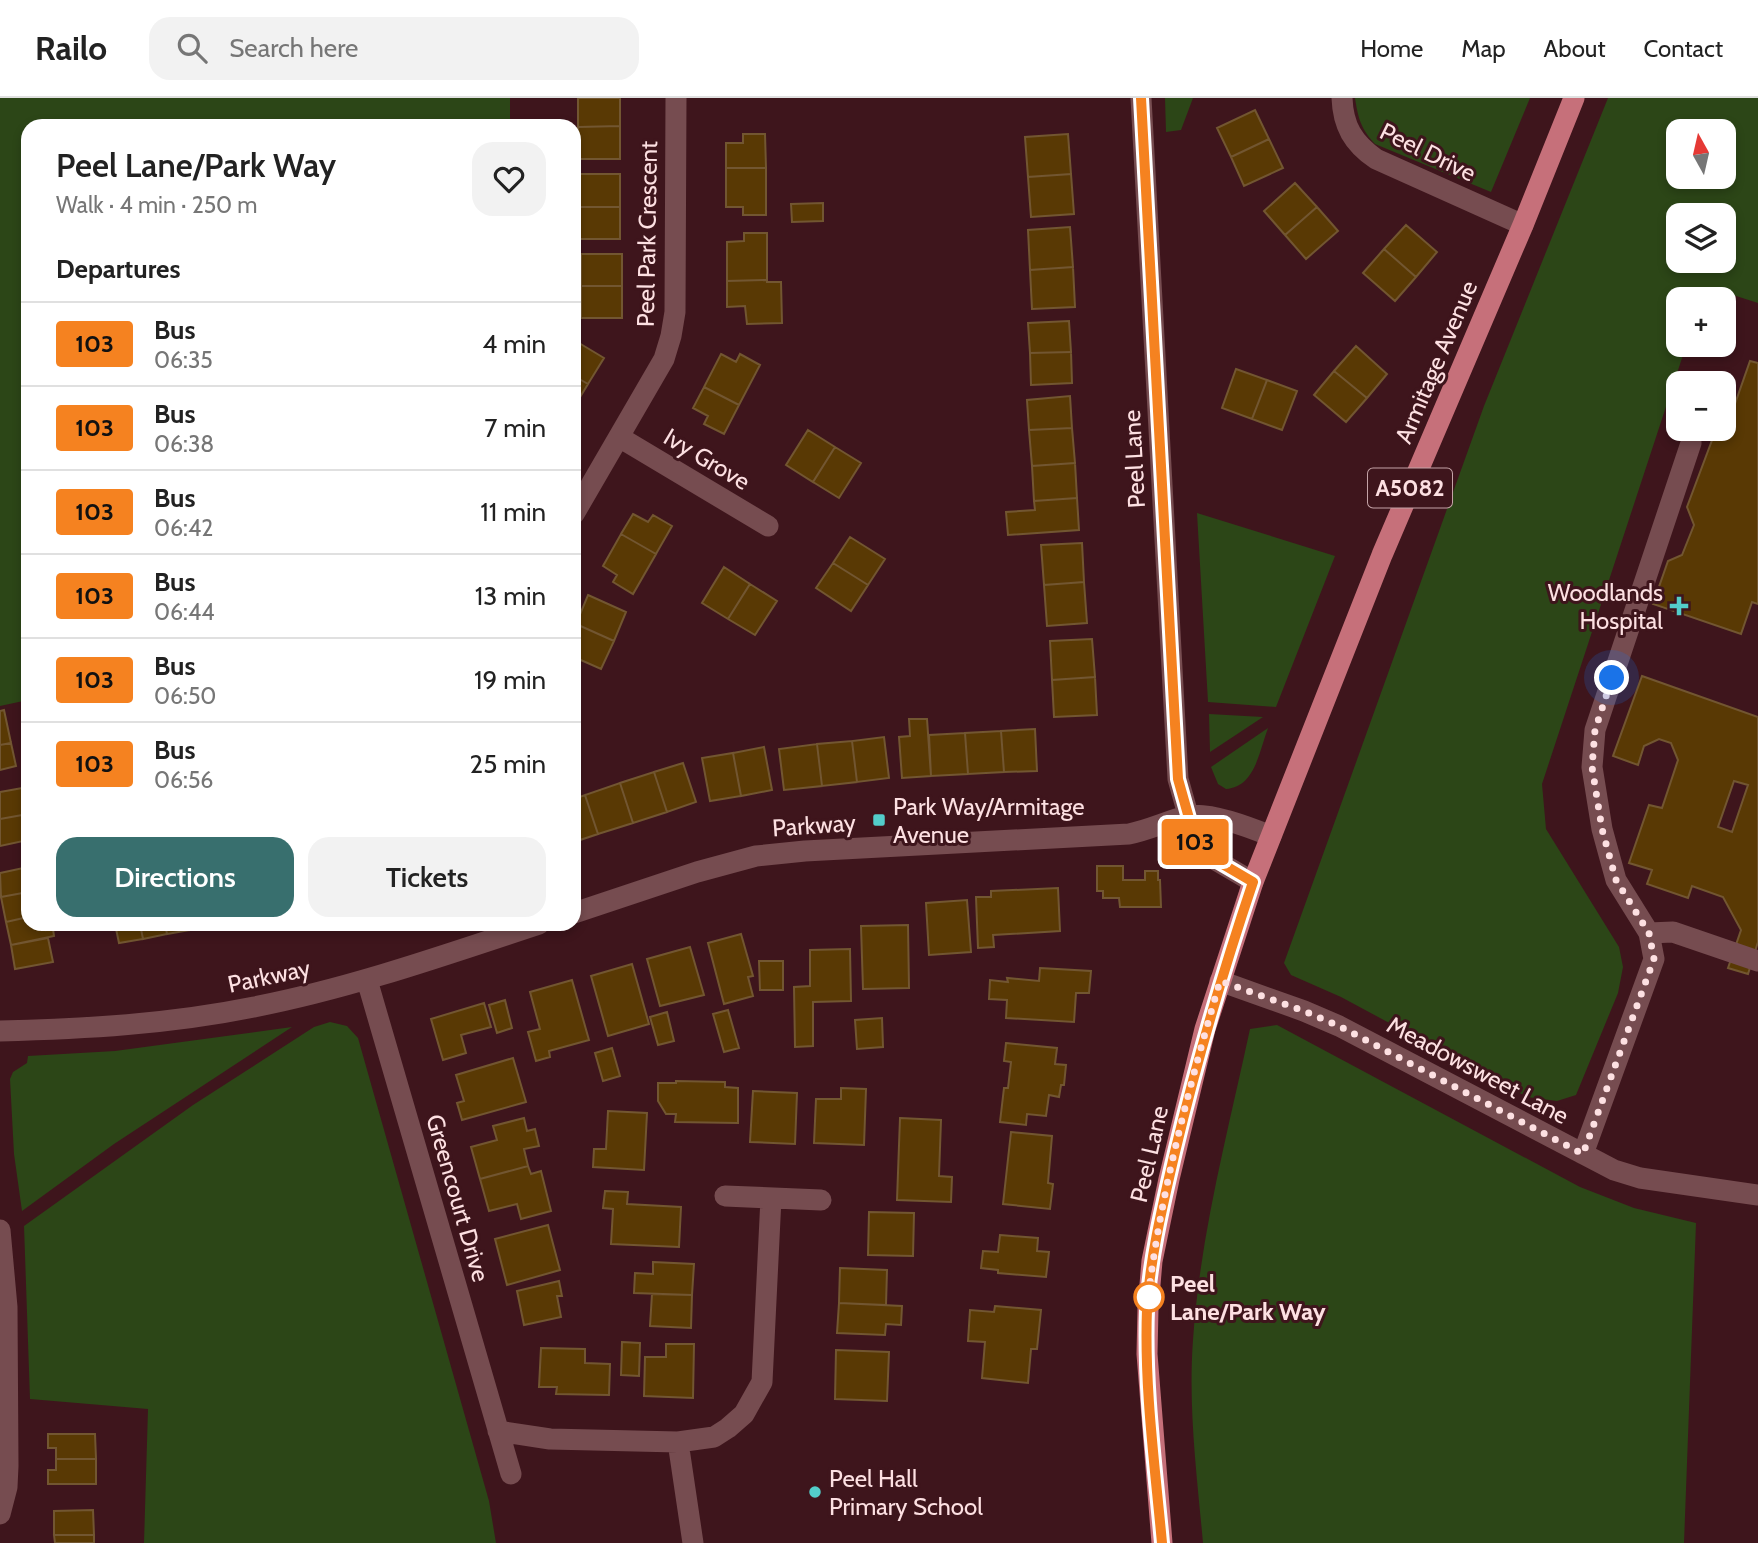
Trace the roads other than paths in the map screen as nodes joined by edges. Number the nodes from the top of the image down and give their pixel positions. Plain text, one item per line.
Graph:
1 (676, 98) edge
2 (1141, 98) edge
3 (1342, 98) edge
4 (1574, 98) edge
5 (1523, 225) junction
6 (619, 437) junction
7 (1691, 443) dead end
8 (581, 502) edge
9 (768, 526) dead end
10 (1189, 815) junction
11 (1271, 835) junction
12 (1253, 882) junction
13 (581, 911) edge
14 (517, 931) edge
15 (1649, 933) junction
16 (1758, 961) edge
17 (366, 980) junction
18 (1220, 981) junction
19 (0, 1031) edge
20 (1583, 1154) junction
21 (1758, 1195) edge
22 (724, 1196) dead end
23 (771, 1198) junction
24 (821, 1200) dead end
25 (0, 1230) edge
26 (498, 1431) junction
27 (678, 1442) junction
28 (511, 1474) dead end
29 (0, 1514) edge
30 (693, 1543) edge
31 (1162, 1543) edge

1 - 6 street, Peel Park Crescent
2 - 10 street, Peel Lane
3 - 5 street, Peel Drive
4 - 5 main road, Armitage Avenue / A5082
5 - 11 main road, Armitage Avenue / A5082
6 - 8 street, Peel Park Crescent
6 - 9 street, Ivy Grove
7 - 15 street
10 - 11 street
10 - 12 street, Peel Lane
10 - 13 street, Parkway
11 - 12 main road, Armitage Avenue / A5082
12 - 18 main road, Peel Lane / A5082
14 - 17 street, Parkway
15 - 16 street
15 - 20 street
17 - 19 street, Parkway
17 - 26 street, Greencourt Drive
18 - 20 street, Meadowsweet Lane
18 - 31 main road, Peel Lane / A5082
20 - 21 street, Meadowsweet Lane
22 - 23 street
23 - 24 street
23 - 27 street
25 - 29 street
26 - 27 street
26 - 28 street, Greencourt Drive
27 - 30 street

